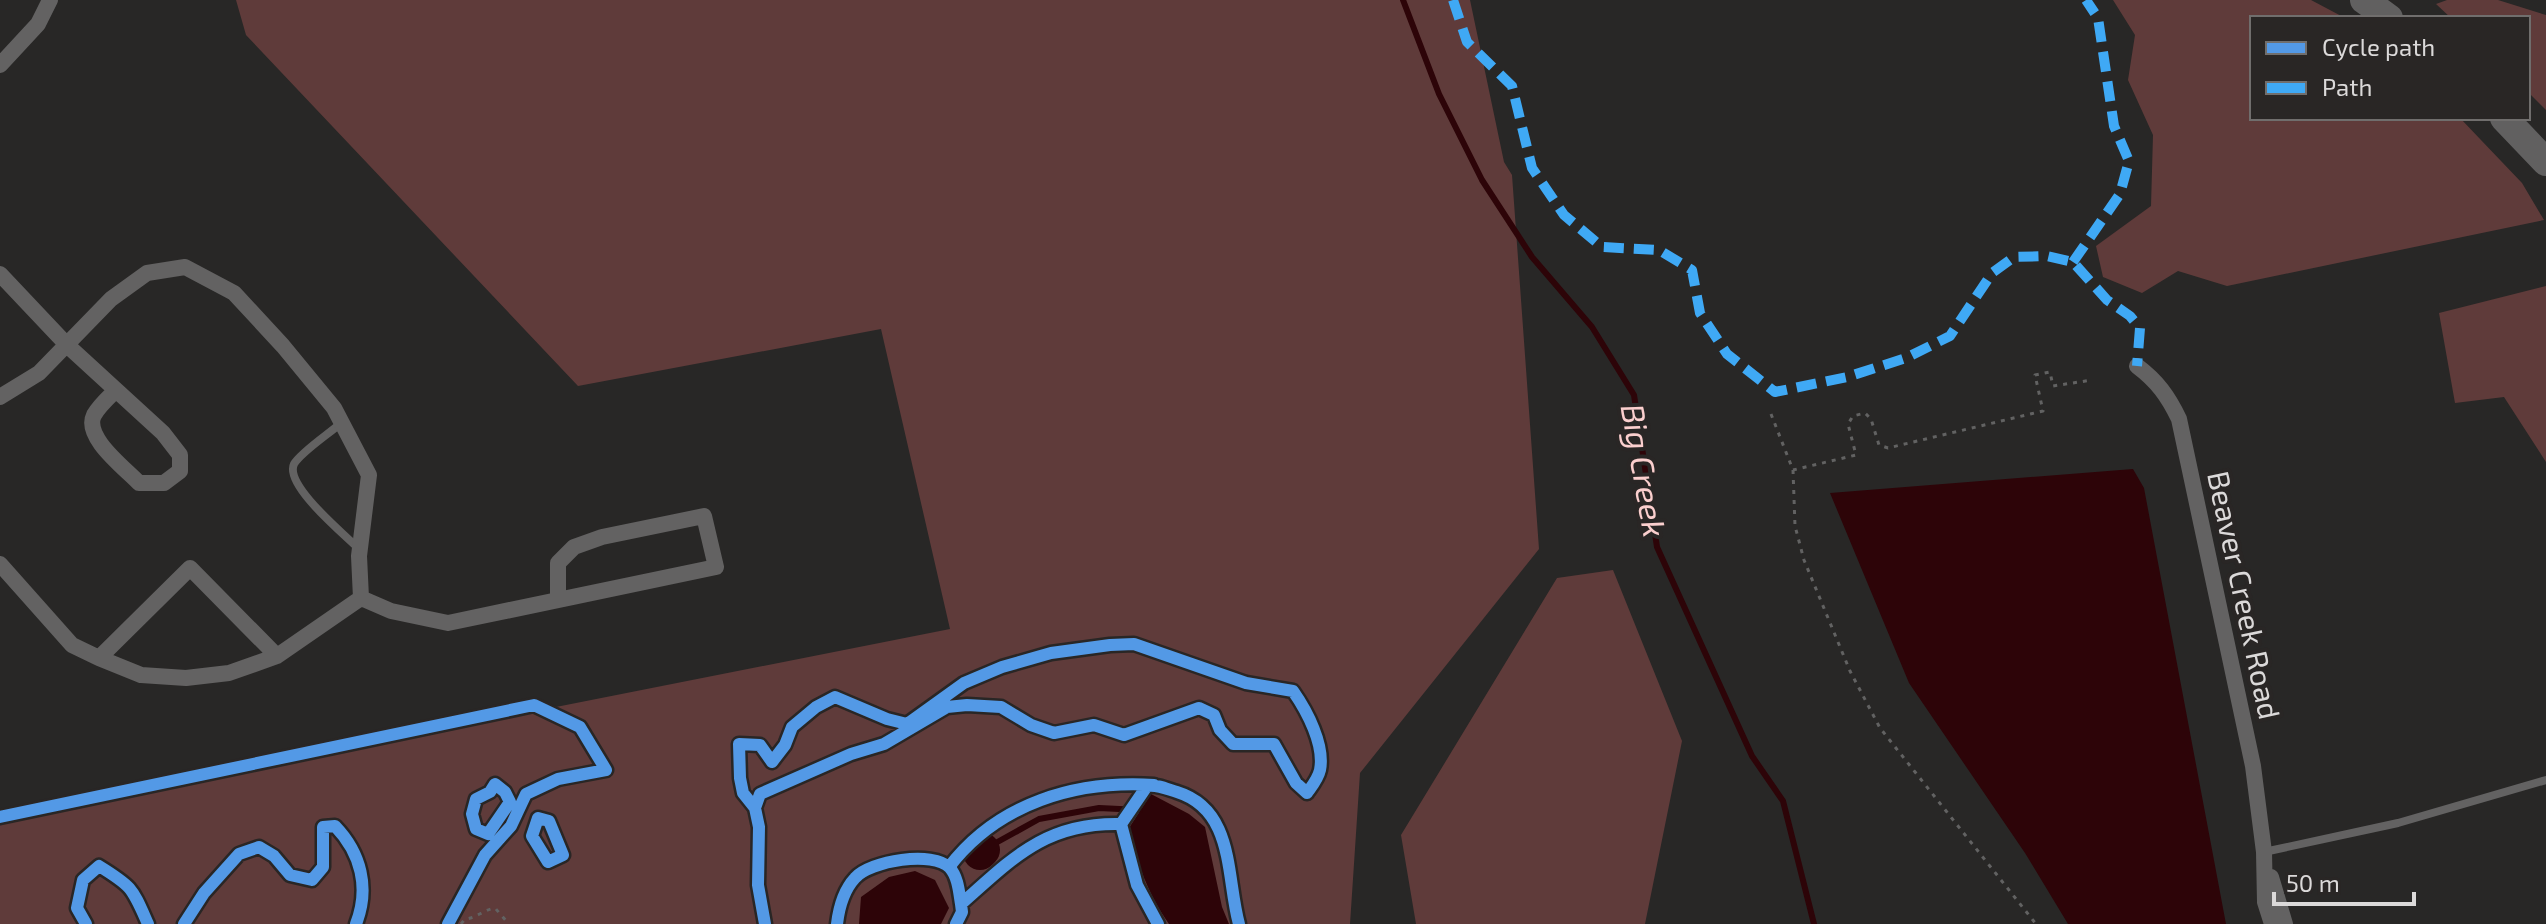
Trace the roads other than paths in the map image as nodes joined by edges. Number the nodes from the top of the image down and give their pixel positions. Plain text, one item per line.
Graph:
1 (50, 0) edge
2 (2364, 0) edge
3 (2386, 16) edge
4 (0, 65) edge
5 (2506, 120) edge
6 (2546, 162) edge
7 (0, 274) edge
8 (68, 346) junction
9 (2137, 366) dead end
10 (116, 390) junction
11 (0, 397) edge
12 (342, 423) junction
13 (360, 550) junction
14 (0, 564) edge
15 (361, 598) junction
16 (558, 599) junction
17 (277, 656) junction
18 (99, 658) junction
19 (606, 770) dead end
20 (2546, 780) edge
21 (0, 817) edge
22 (2264, 852) junction
23 (2272, 924) edge
24 (2285, 924) edge

1 - 4 street
2 - 3 highway
5 - 6 highway
7 - 8 street
8 - 10 street
8 - 11 street
8 - 12 street
9 - 22 street, Beaver Creek Road
10 - 10 street
12 - 13 street
12 - 13 lane
13 - 15 street
14 - 18 street
15 - 16 street
15 - 17 street
16 - 16 street
17 - 18 street
17 - 18 street
19 - 21 lane
20 - 22 lane
22 - 23 street, Beaver Creek Road
22 - 24 street, Beaver Creek Road

